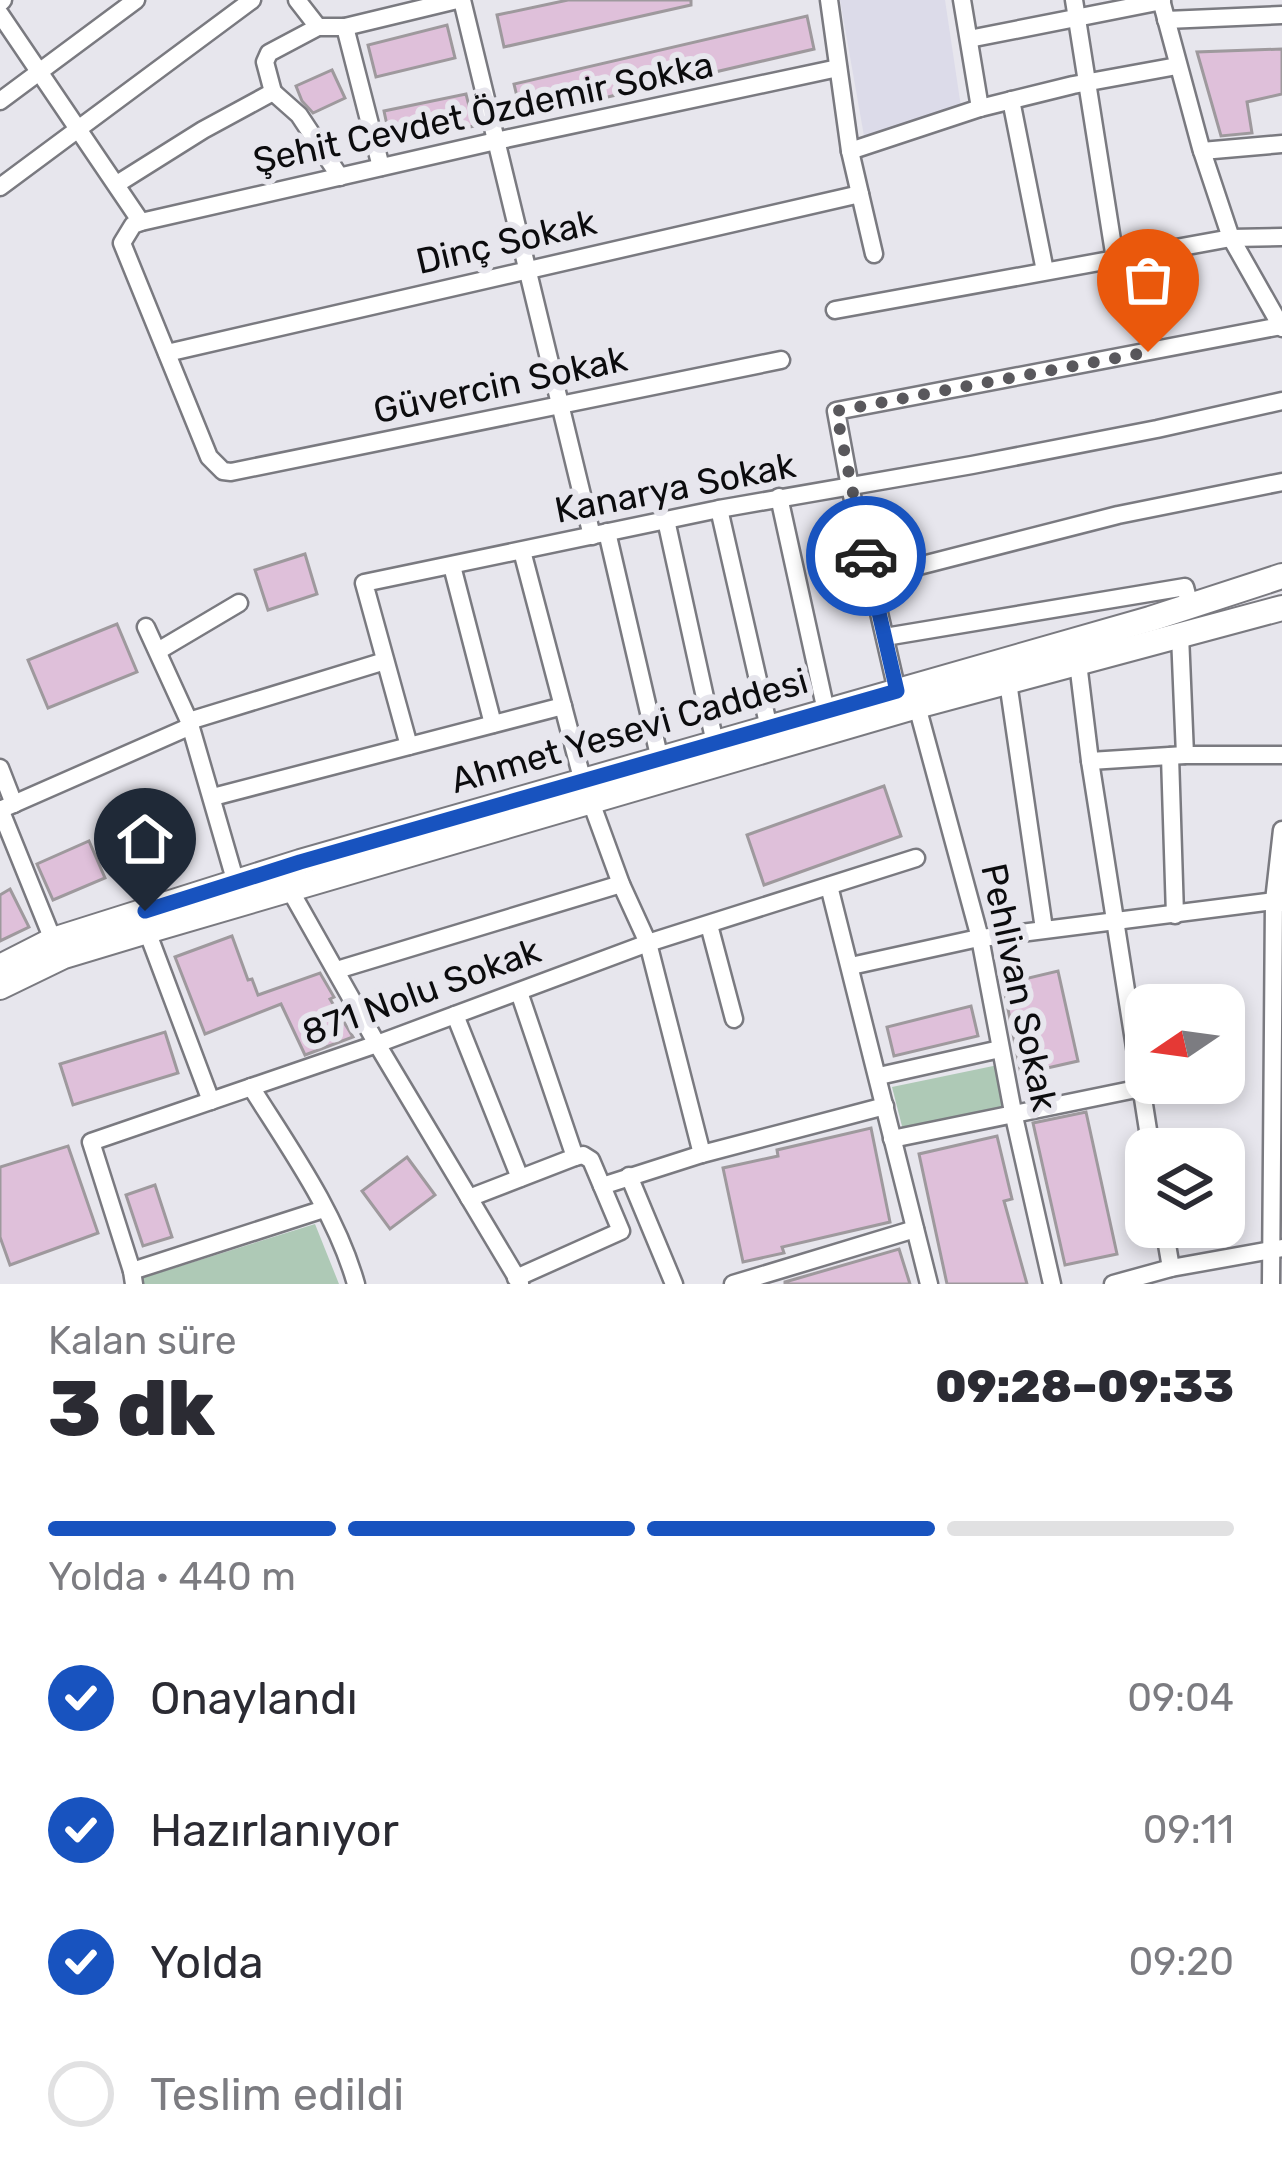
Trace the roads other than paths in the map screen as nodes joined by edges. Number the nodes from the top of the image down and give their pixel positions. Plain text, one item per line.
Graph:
1 (136, 0) edge
2 (252, 0) edge
3 (297, 0) edge
4 (460, 0) edge
5 (829, 0) edge
6 (962, 0) edge
7 (1161, 0) edge
8 (1075, 9) edge
9 (0, 14) edge
10 (1282, 15) edge
11 (1166, 20) junction
12 (318, 27) junction
13 (345, 27) junction
14 (969, 39) junction
15 (1177, 66) junction
16 (838, 68) junction
17 (39, 71) junction
18 (1087, 82) junction
19 (273, 92) junction
20 (0, 100) edge
21 (1011, 100) junction
22 (980, 108) junction
23 (78, 129) junction
24 (496, 141) junction
25 (1282, 144) edge
26 (850, 151) junction
27 (1202, 151) junction
28 (381, 167) junction
29 (340, 177) junction
30 (117, 184) junction
31 (0, 187) edge
32 (860, 194) junction
33 (142, 222) junction
34 (1282, 237) edge
35 (1231, 238) junction
36 (874, 254) dead end
37 (1115, 259) junction
38 (527, 270) junction
39 (1045, 271) junction
40 (835, 310) dead end
41 (1279, 319) edge
42 (167, 353) junction
43 (781, 360) dead end
44 (1282, 401) edge
45 (560, 405) junction
46 (1282, 482) edge
47 (850, 488) junction
48 (779, 497) junction
49 (719, 508) junction
50 (666, 520) junction
51 (599, 534) junction
52 (522, 551) junction
53 (452, 566) junction
54 (907, 569) dead end
55 (1282, 575) edge
56 (1188, 596) junction
57 (238, 603) dead end
58 (1070, 606) junction
59 (1282, 608) edge
60 (146, 627) dead end
61 (1180, 635) junction
62 (885, 638) junction
63 (1079, 650) junction
64 (158, 651) junction
65 (385, 662) junction
66 (1008, 682) junction
67 (907, 698) junction
68 (563, 706) junction
69 (826, 711) junction
70 (190, 723) junction
71 (493, 724) junction
72 (769, 728) junction
73 (715, 743) junction
74 (409, 746) junction
75 (1178, 755) junction
76 (1282, 755) edge
77 (659, 760) junction
78 (1090, 761) junction
79 (0, 769) edge
80 (587, 792) junction
81 (213, 797) junction
82 (5, 808) edge
83 (1282, 830) edge
84 (916, 858) dead end
85 (236, 883) junction
86 (621, 884) junction
87 (829, 886) junction
88 (290, 890) junction
89 (1278, 902) edge
90 (1174, 915) junction
91 (1115, 922) junction
92 (709, 926) junction
93 (1044, 929) junction
94 (147, 931) junction
95 (980, 938) junction
96 (53, 940) junction
97 (648, 943) junction
98 (1279, 951) edge
99 (851, 966) junction
100 (0, 967) edge
101 (337, 970) junction
102 (1125, 986) edge
103 (0, 987) edge
104 (519, 992) junction
105 (455, 1015) junction
106 (734, 1019) dead end
107 (377, 1044) junction
108 (1000, 1049) junction
109 (878, 1076) junction
110 (251, 1087) junction
111 (1125, 1091) edge
112 (211, 1101) junction
113 (885, 1106) junction
114 (1013, 1112) junction
115 (892, 1138) junction
116 (702, 1154) junction
117 (575, 1156) junction
118 (629, 1176) junction
119 (520, 1178) junction
120 (602, 1186) junction
121 (469, 1198) junction
122 (324, 1209) junction
123 (646, 1220) junction
124 (915, 1229) junction
125 (621, 1231) junction
126 (1168, 1248) edge
127 (1277, 1249) edge
128 (1171, 1268) junction
129 (133, 1277) edge
130 (1142, 1280) edge
131 (518, 1281) edge
132 (356, 1284) edge
133 (674, 1284) edge
134 (733, 1284) edge
135 (929, 1284) edge
136 (1052, 1284) edge
137 (1113, 1284) edge
138 (1271, 1284) edge

1 - 17 street
2 - 23 street
3 - 12 street
4 - 13 street
4 - 24 street
5 - 16 street
6 - 14 street
7 - 8 street
7 - 11 street
8 - 14 street
8 - 18 street
9 - 17 street
10 - 11 street
11 - 15 street
12 - 13 street
12 - 19 street
13 - 28 street
14 - 22 street
15 - 18 street
15 - 27 street
16 - 24 street, Şehit Cevdet Özdemir Sokka
16 - 26 street
17 - 20 street
17 - 23 street
18 - 21 street
18 - 37 street
19 - 29 street
19 - 30 street
21 - 22 street
21 - 39 street
22 - 26 street
23 - 30 street
23 - 31 street
24 - 28 street, Şehit Cevdet Özdemir Sokka
24 - 38 street
25 - 27 street
26 - 32 street
27 - 35 street
28 - 29 street, Şehit Cevdet Özdemir Sokka
29 - 33 street, Şehit Cevdet Özdemir Sokka
30 - 33 street
32 - 36 street
32 - 38 street, Dinç Sokak
33 - 42 street
34 - 35 street
35 - 37 street
35 - 41 street
37 - 39 street
38 - 42 street, Dinç Sokak
38 - 45 street
39 - 40 street
41 - 47 street, Pehlivan Sokak
42 - 45 street, Güvercin Sokak
43 - 45 street, Güvercin Sokak
44 - 47 street, Kanarya Sokak
45 - 51 street
46 - 54 street
47 - 48 street, Kanarya Sokak
47 - 62 street, Pehlivan Sokak
48 - 49 street, Kanarya Sokak
48 - 69 street
49 - 50 street, Kanarya Sokak
49 - 72 street
50 - 51 street, Kanarya Sokak
50 - 73 street
51 - 52 street, Kanarya Sokak
51 - 77 street
52 - 53 street, Kanarya Sokak
52 - 68 street
53 - 65 street, Kanarya Sokak
53 - 71 street
55 - 56 main road, Ahmet Yesevi Caddesi
56 - 58 street
56 - 63 main road, Ahmet Yesevi Caddesi
57 - 64 street
58 - 62 street
58 - 63 street
59 - 61 main road, Ahmet Yesevi Caddesi
60 - 64 street
61 - 63 main road, Ahmet Yesevi Caddesi
61 - 75 street
62 - 67 street, Pehlivan Sokak
63 - 66 main road, Ahmet Yesevi Caddesi
63 - 67 main road, Ahmet Yesevi Caddesi
63 - 78 street
64 - 70 street
65 - 70 street
65 - 74 street
66 - 67 main road, Ahmet Yesevi Caddesi
66 - 93 street
67 - 69 main road, Ahmet Yesevi Caddesi
67 - 80 main road, Ahmet Yesevi Caddesi
67 - 95 street, Pehlivan Sokak
68 - 71 street
68 - 80 street
69 - 72 main road, Ahmet Yesevi Caddesi
70 - 81 street
70 - 82 street
71 - 74 street
72 - 73 main road, Ahmet Yesevi Caddesi
73 - 77 main road, Ahmet Yesevi Caddesi
74 - 81 street
75 - 76 street
75 - 78 street
75 - 90 street
77 - 80 main road, Ahmet Yesevi Caddesi
78 - 91 street
79 - 82 street
80 - 85 main road, Ahmet Yesevi Caddesi
80 - 86 street
80 - 88 main road, Ahmet Yesevi Caddesi
81 - 85 street
82 - 96 street
83 - 89 street
84 - 87 street, 871 Nolu Sokak
85 - 96 main road, Ahmet Yesevi Caddesi
86 - 97 street
86 - 101 street
87 - 92 street, 871 Nolu Sokak
87 - 99 street
88 - 94 main road, Ahmet Yesevi Caddesi
88 - 101 street
89 - 90 street
89 - 98 street
90 - 91 street
91 - 93 street
91 - 102 street
92 - 97 street, 871 Nolu Sokak
92 - 106 street
93 - 95 street
94 - 103 main road, Ahmet Yesevi Caddesi
94 - 112 street
95 - 99 street
95 - 108 street, Pehlivan Sokak
96 - 100 main road, Ahmet Yesevi Caddesi
97 - 104 street, 871 Nolu Sokak
97 - 116 street
98 - 127 street
99 - 109 street
101 - 107 street
104 - 105 street, 871 Nolu Sokak
104 - 117 street
105 - 107 street, 871 Nolu Sokak
105 - 119 street
107 - 110 street, 871 Nolu Sokak
107 - 121 street
108 - 109 street
108 - 114 street, Pehlivan Sokak
109 - 113 street
110 - 112 street, 871 Nolu Sokak
110 - 122 street
111 - 114 street
112 - 129 street, 871 Nolu Sokak
113 - 115 street
113 - 116 street
114 - 115 street
114 - 136 street, Pehlivan Sokak
115 - 124 street
116 - 118 street
117 - 119 street
117 - 120 street
118 - 120 street
118 - 123 street
119 - 121 street
120 - 125 street
121 - 131 street
122 - 129 street
122 - 132 street
123 - 125 street
123 - 133 street
124 - 134 street
124 - 135 street
125 - 131 street
126 - 128 street
127 - 128 street
127 - 138 street
128 - 130 street
130 - 137 street

